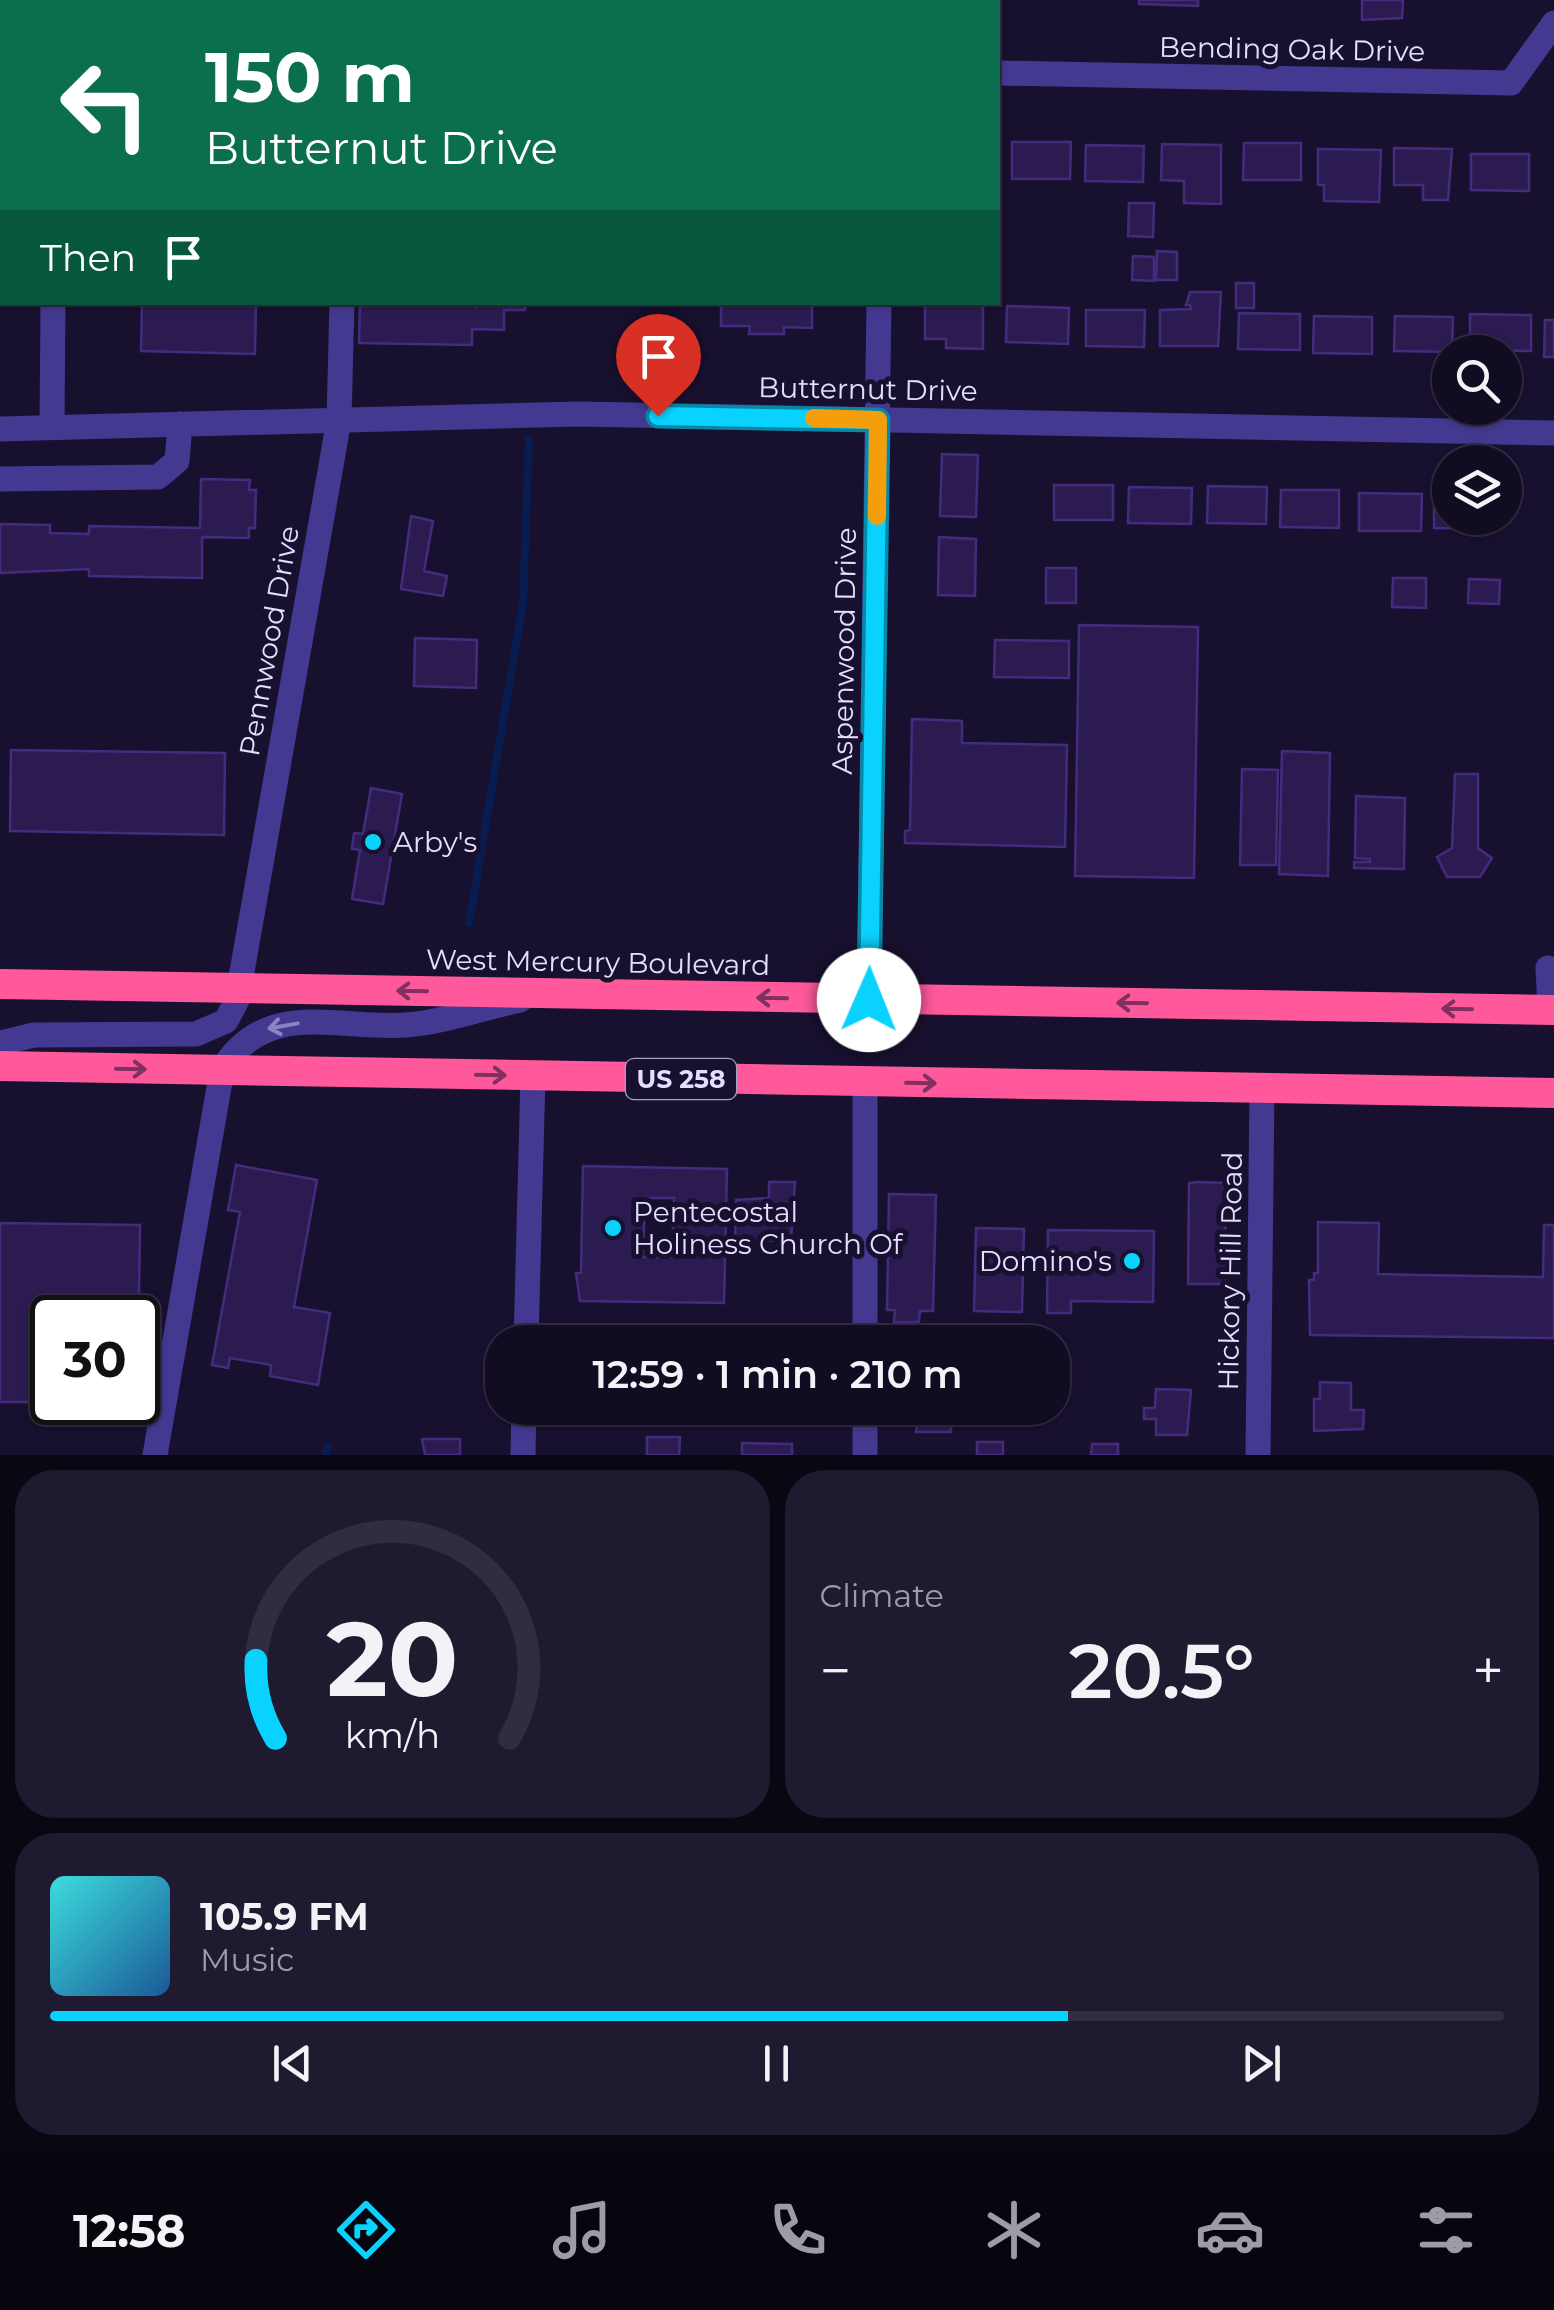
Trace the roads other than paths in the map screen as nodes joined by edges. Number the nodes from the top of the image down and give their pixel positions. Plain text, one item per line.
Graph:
1 (1554, 23) edge
2 (1000, 73) edge
3 (53, 305) edge
4 (342, 305) edge
5 (879, 305) edge
6 (339, 420) junction
7 (878, 420) junction
8 (180, 424) junction
9 (52, 426) junction
10 (0, 429) edge
11 (1554, 432) edge
12 (0, 479) edge
13 (1548, 968) dead end
14 (0, 984) edge
15 (241, 988) junction
16 (552, 993) junction
17 (869, 1000) junction
18 (1552, 1010) edge
19 (0, 1044) edge
20 (0, 1066) edge
21 (222, 1070) junction
22 (533, 1076) junction
23 (864, 1082) junction
24 (1262, 1088) junction
25 (1554, 1093) edge
26 (526, 1325) edge
27 (865, 1325) edge
28 (524, 1425) edge
29 (865, 1425) edge
30 (155, 1455) edge
31 (523, 1455) edge
32 (865, 1455) edge
33 (1258, 1455) edge

1 - 2 street, Bending Oak Drive
3 - 9 street
4 - 6 street, Pennwood Drive
5 - 7 street, Aspenwood Drive
6 - 7 street, Butternut Drive
6 - 8 street, Butternut Drive
6 - 15 street, Pennwood Drive
7 - 11 street, Butternut Drive
7 - 17 street, Aspenwood Drive
8 - 9 street, Butternut Drive
8 - 12 street
9 - 10 street, Butternut Drive
13 - 18 street
14 - 15 highway, West Mercury Boulevard
16 -> 15 highway, West Mercury Boulevard
15 - 19 street
17 -> 16 highway, West Mercury Boulevard
16 -> 21 street
18 -> 17 highway, West Mercury Boulevard
20 -> 21 highway, US 258
21 -> 22 highway, US 258
21 - 30 street
22 - 23 highway, US 258
22 - 26 street
23 -> 24 highway, US 258
23 - 27 street
24 - 25 highway, US 258
24 - 33 street, Hickory Hill Road
28 - 31 street
29 - 32 street

